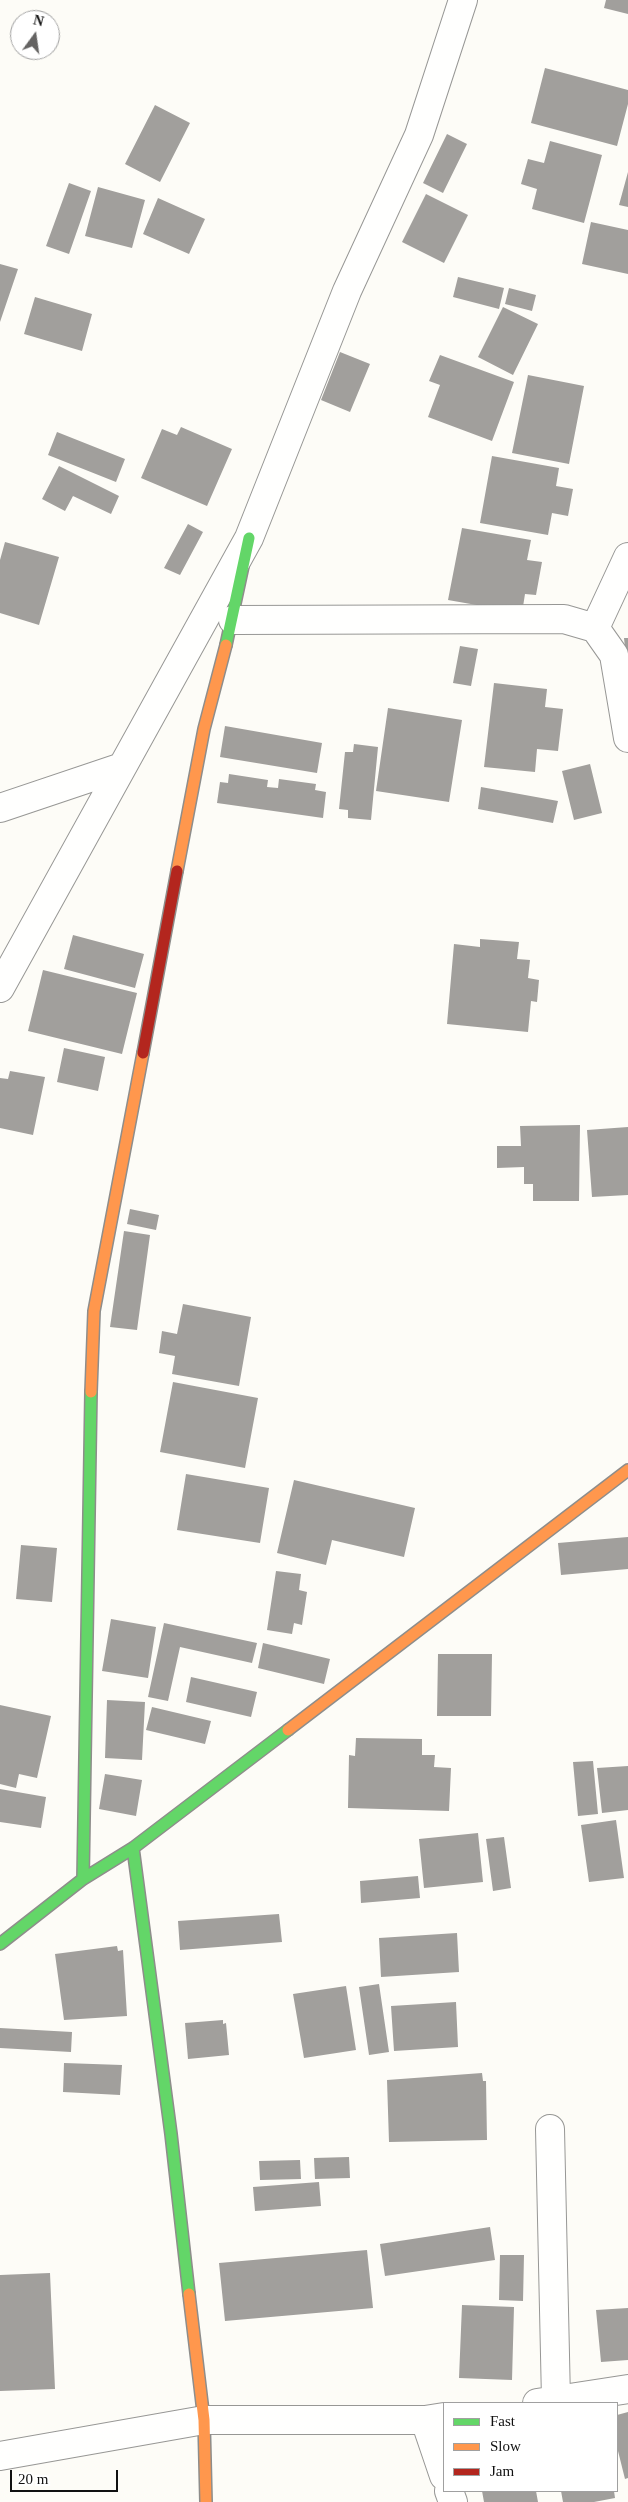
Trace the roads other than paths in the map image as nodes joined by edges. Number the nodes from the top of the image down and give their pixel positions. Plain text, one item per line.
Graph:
1 (463, 0) edge
2 (249, 538) junction
3 (628, 557) edge
4 (233, 620) junction
5 (595, 628) junction
6 (628, 738) edge
7 (122, 767) junction
8 (0, 808) edge
9 (0, 988) edge
10 (628, 1470) edge
11 (133, 1848) junction
12 (83, 1879) junction
13 (0, 1944) edge
14 (550, 2129) dead end
15 (628, 2389) edge
16 (546, 2402) edge
17 (435, 2418) edge
18 (204, 2420) junction
19 (0, 2456) edge
20 (443, 2470) edge
21 (206, 2502) edge

1 - 2 street
2 - 4 street
2 - 7 street
3 - 5 street
4 - 5 street
4 - 12 street
5 - 6 street
7 - 8 street
7 - 9 street
10 - 11 street
11 - 12 street
11 - 18 street
12 - 13 street
14 - 16 street
15 - 16 street
17 - 18 street
17 - 20 street
18 - 19 street
18 - 21 street

